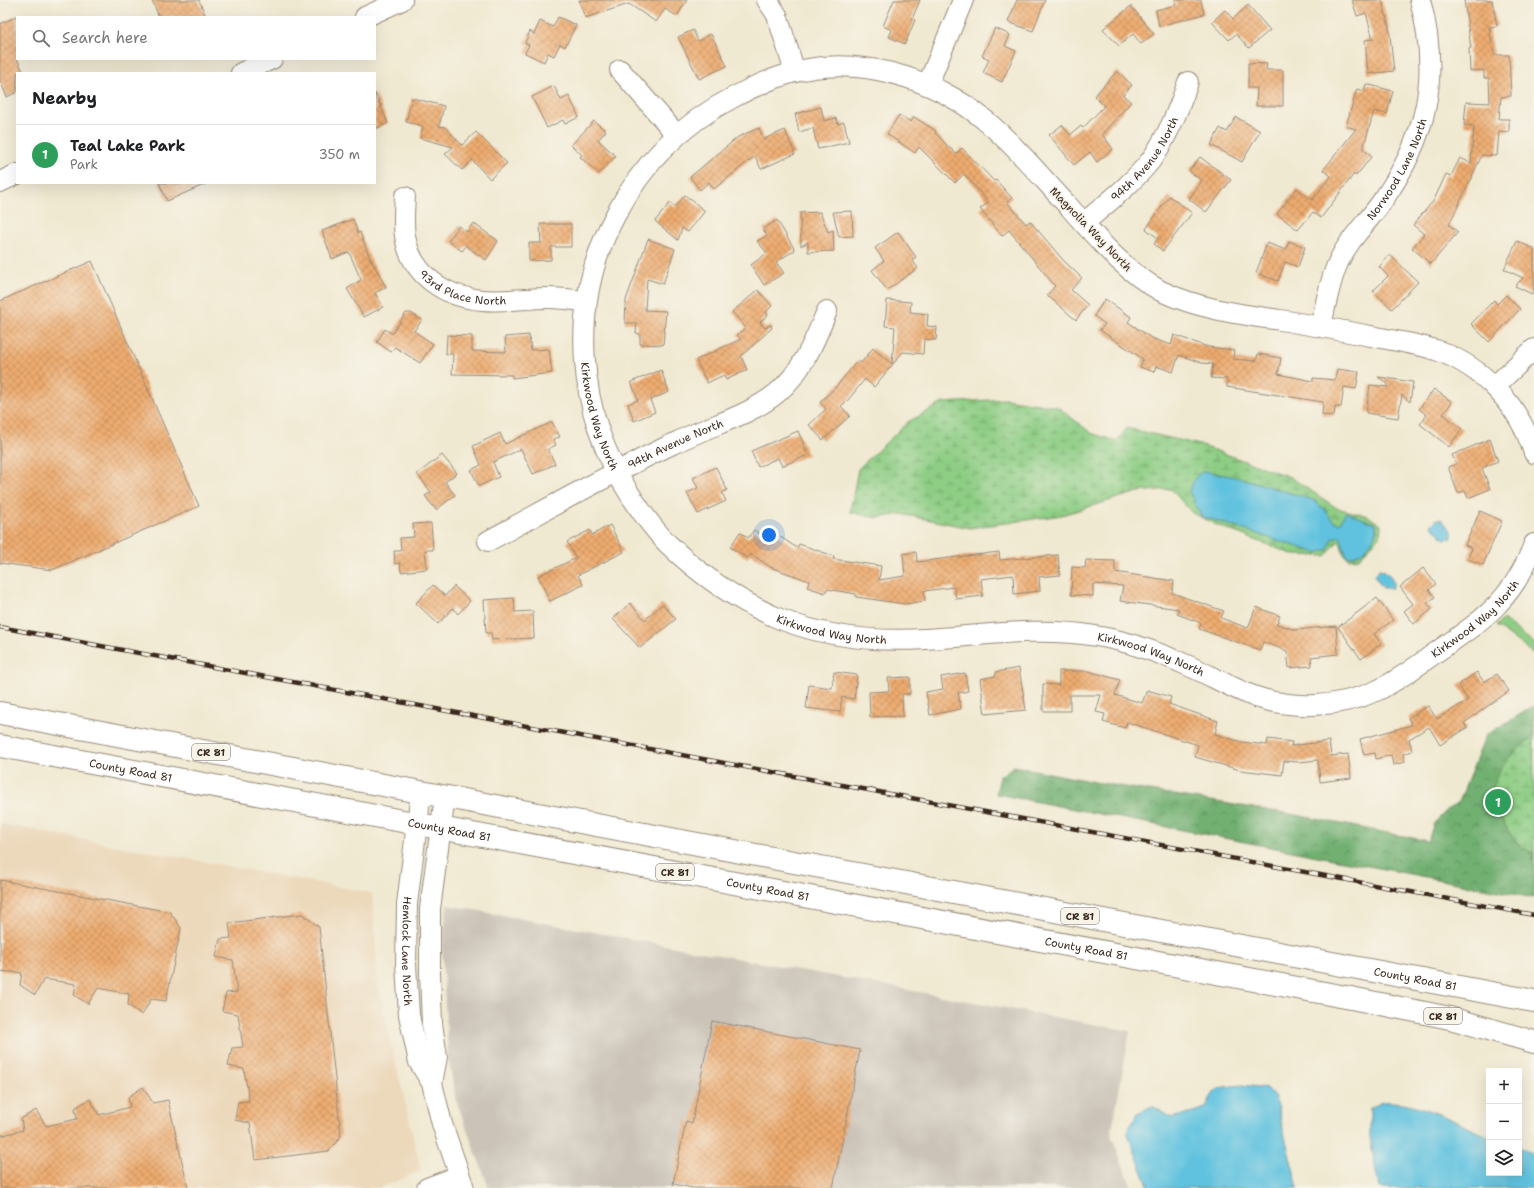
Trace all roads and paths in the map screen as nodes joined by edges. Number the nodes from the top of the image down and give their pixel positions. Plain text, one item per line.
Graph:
1 (402, 0) edge
2 (767, 0) edge
3 (963, 0) edge
4 (1420, 0) edge
5 (367, 16) edge
6 (270, 60) edge
7 (620, 70) dead end
8 (243, 72) edge
9 (795, 72) junction
10 (1188, 82) dead end
11 (928, 84) junction
12 (676, 134) junction
13 (405, 197) dead end
14 (1084, 223) junction
15 (585, 301) junction
16 (827, 311) dead end
17 (1321, 327) junction
18 (1534, 349) edge
19 (1495, 386) junction
20 (1534, 453) edge
21 (616, 473) junction
22 (488, 540) dead end
23 (1534, 544) edge
24 (0, 713) edge
25 (0, 746) edge
26 (421, 792) junction
27 (445, 796) junction
28 (417, 823) junction
29 (440, 828) junction
30 (1534, 1001) edge
31 (1534, 1042) edge
32 (432, 1082) junction
33 (461, 1182) edge
34 (428, 1188) edge

1 - 5 street
2 - 9 street
3 - 11 street
4 - 17 street, Norwood Lane North
6 - 8 street
7 - 12 street
9 - 11 street, Magnolia Way North
9 - 12 street, Kirkwood Way North
10 - 14 street, 94th Avenue North
11 - 14 street, Magnolia Way North
12 - 15 street, Kirkwood Way North
13 - 15 street, 93rd Place North
14 - 17 street, Magnolia Way North
15 - 21 street, Kirkwood Way North
16 - 21 street, 94th Avenue North
17 - 19 street, Magnolia Way North
18 - 19 street
19 - 20 street, Magnolia Way North
21 - 22 street, 94th Avenue North
21 - 23 street, Kirkwood Way North
24 - 26 highway, County Road 81 / CR 81
25 - 28 highway, County Road 81 / CR 81
26 - 27 highway, County Road 81 / CR 81
26 - 28 street, Hemlock Lane North
27 - 29 street, Hemlock Lane North
27 - 30 highway, County Road 81 / CR 81
28 - 29 highway, County Road 81 / CR 81
28 - 32 street, Hemlock Lane North
29 - 31 highway, County Road 81 / CR 81
29 - 32 street, Hemlock Lane North
32 - 33 street, Hemlock Lane North
33 - 34 street

